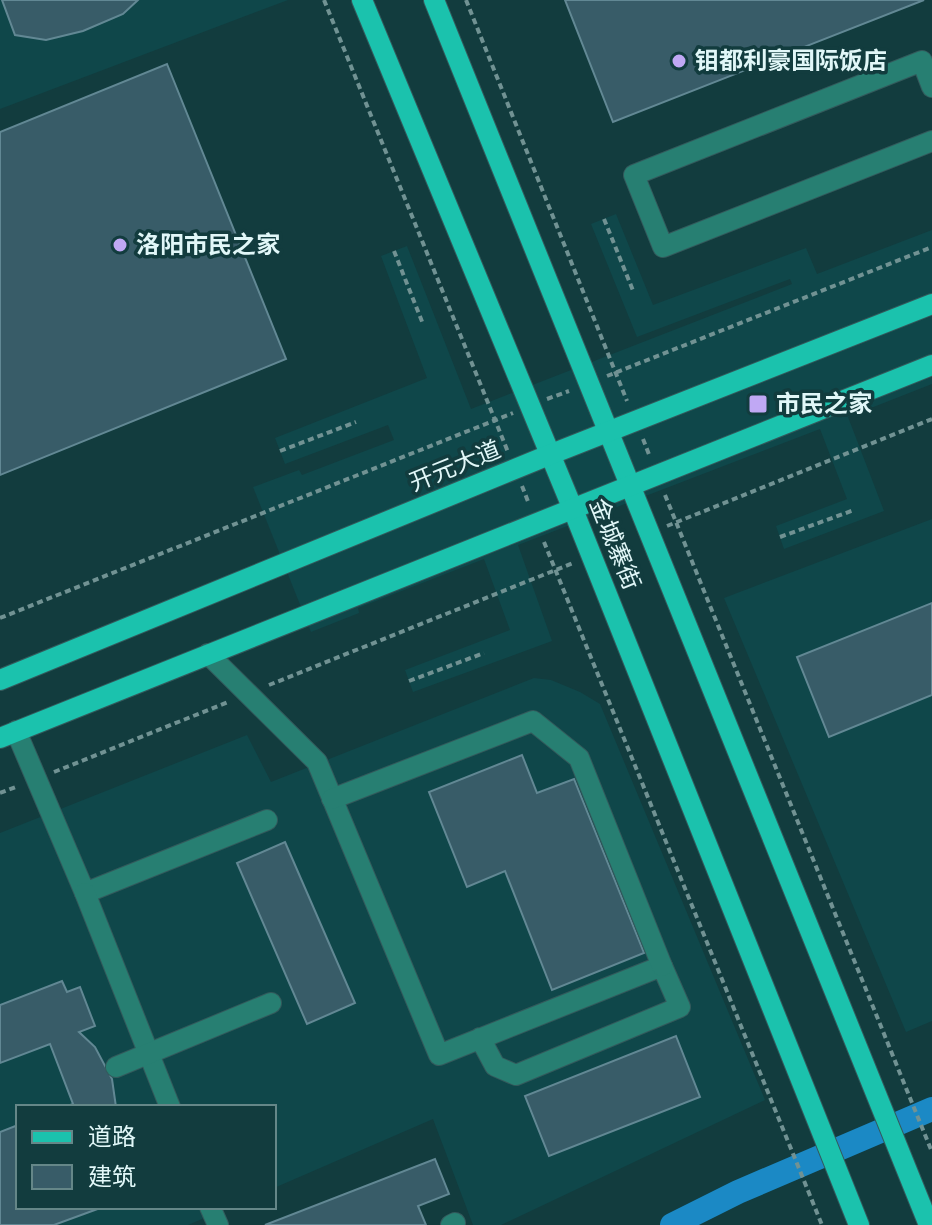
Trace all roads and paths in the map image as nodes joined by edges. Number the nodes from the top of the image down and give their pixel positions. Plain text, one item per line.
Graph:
1 (324, 0) edge
2 (362, 0) edge
3 (434, 0) edge
4 (466, 0) edge
5 (932, 87) edge
6 (932, 141) edge
7 (604, 219) dead end
8 (932, 247) edge
9 (394, 251) dead end
10 (634, 293) dead end
11 (932, 304) edge
12 (423, 324) dead end
13 (932, 365) edge
14 (616, 372) junction
15 (589, 382) junction
16 (529, 406) junction
17 (932, 419) edge
18 (495, 420) junction
19 (635, 421) junction
20 (356, 422) dead end
21 (609, 431) junction
22 (280, 451) dead end
23 (549, 455) junction
24 (515, 470) junction
25 (657, 474) junction
26 (631, 484) junction
27 (572, 507) junction
28 (854, 510) dead end
29 (536, 522) junction
30 (676, 522) junction
31 (650, 532) junction
32 (780, 537) dead end
33 (592, 556) junction
34 (556, 570) junction
35 (0, 618) edge
36 (484, 653) dead end
37 (208, 654) junction
38 (0, 680) edge
39 (409, 681) dead end
40 (247, 694) junction
41 (8, 734) edge
42 (36, 779) junction
43 (0, 793) edge
44 (332, 799) junction
45 (267, 820) dead end
46 (85, 893) junction
47 (662, 966) junction
48 (271, 1003) dead end
49 (480, 1038) junction
50 (149, 1053) junction
51 (116, 1067) dead end
52 (169, 1105) edge
53 (932, 1152) edge
54 (822, 1225) edge
55 (859, 1225) edge
56 (929, 1225) edge

1 - 18 path
2 - 16 main road, 金城寨街
3 - 15 main road, 金城寨街
4 - 14 path
5 - 6 lane
7 - 10 path
8 - 14 path
9 - 12 path
11 - 19 main road, 开元大道
13 - 25 main road
14 - 15 path
14 - 19 path
15 - 16 path
15 - 21 main road, 金城寨街
16 - 18 path
16 - 23 main road, 金城寨街
17 - 30 path
18 - 24 path
18 - 35 path
19 - 21 main road, 开元大道
19 - 25 path
20 - 22 path
21 - 23 main road, 开元大道
21 - 26 main road, 金城寨街
23 - 24 main road, 开元大道
23 - 27 main road, 金城寨街
24 - 29 path
24 - 38 main road, 开元大道
25 - 26 main road
25 - 30 path
26 - 27 main road
26 - 31 main road, 金城寨街
27 - 29 main road
27 - 33 main road, 金城寨街
28 - 32 path
29 - 34 path
29 - 37 main road
30 - 31 path
30 - 53 path
31 - 33 path
31 - 56 main road, 金城寨街
33 - 34 path
33 - 55 main road, 金城寨街
34 - 40 path
34 - 54 path
36 - 39 path
37 - 40 lane
37 - 41 main road
40 - 42 path
40 - 44 lane
41 - 42 lane
42 - 43 path
42 - 46 lane
44 - 47 lane
44 - 49 lane
45 - 46 lane
46 - 50 lane
47 - 49 lane
47 - 49 lane
48 - 50 lane
50 - 51 lane
50 - 52 lane

